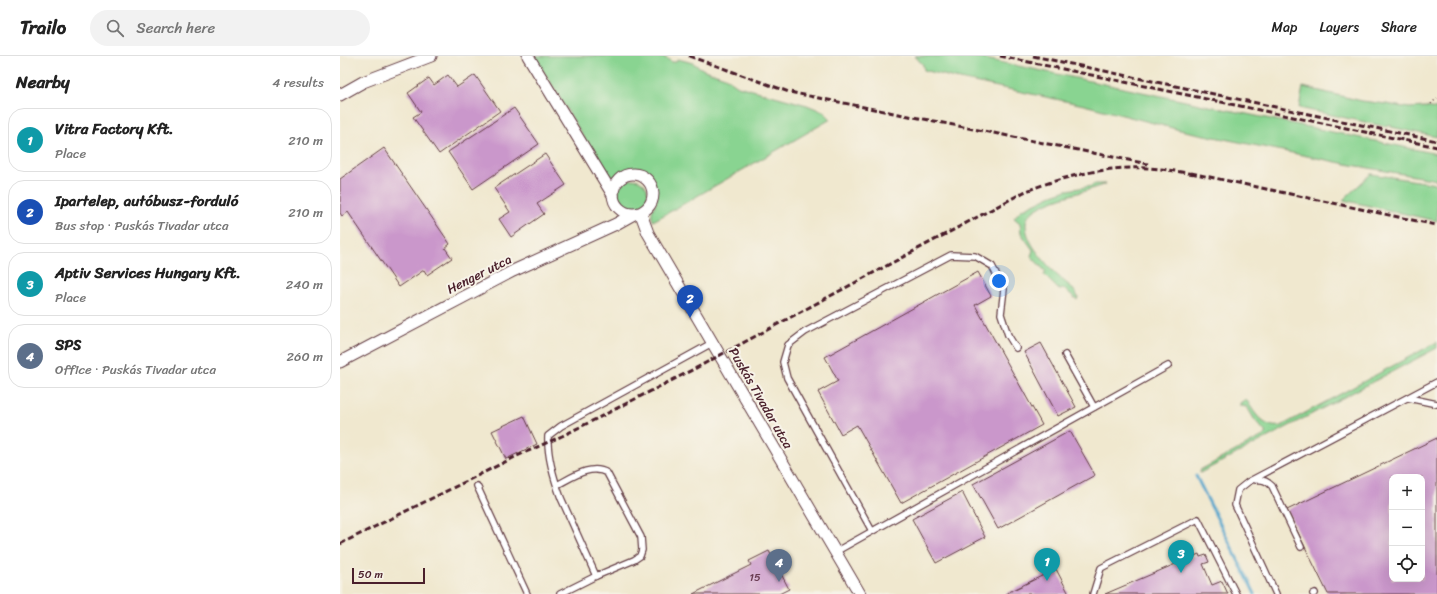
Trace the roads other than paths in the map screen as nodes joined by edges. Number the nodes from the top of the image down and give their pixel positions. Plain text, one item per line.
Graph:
1 (431, 56) edge
2 (528, 56) edge
3 (340, 95) edge
4 (613, 195) junction
5 (636, 214) junction
6 (712, 343) junction
7 (1016, 348) dead end
8 (1065, 355) dead end
9 (340, 362) edge
10 (1168, 366) dead end
11 (1437, 382) edge
12 (1408, 398) junction
13 (1437, 404) edge
14 (1094, 407) junction
15 (1248, 482) junction
16 (557, 485) junction
17 (477, 486) dead end
18 (872, 531) junction
19 (1301, 547) dead end
20 (835, 552) junction
21 (596, 576) junction
22 (527, 594) edge
23 (560, 594) edge
24 (860, 594) edge
25 (1093, 594) edge
26 (1236, 594) edge
27 (1276, 594) edge

1 - 3 street
2 - 4 street
4 - 5 street
4 - 5 street
5 - 6 street, Puskás Tivadar utca
5 - 9 street, Henger utca
6 - 16 lane
6 - 20 street, Puskás Tivadar utca
7 - 18 lane
8 - 14 lane
10 - 14 lane
11 - 12 lane
12 - 13 lane
12 - 15 lane
14 - 18 lane
15 - 19 lane
15 - 27 lane
16 - 21 lane
16 - 21 lane
17 - 22 lane
18 - 20 lane
20 - 24 street, Puskás Tivadar utca
21 - 23 lane
25 - 26 lane

